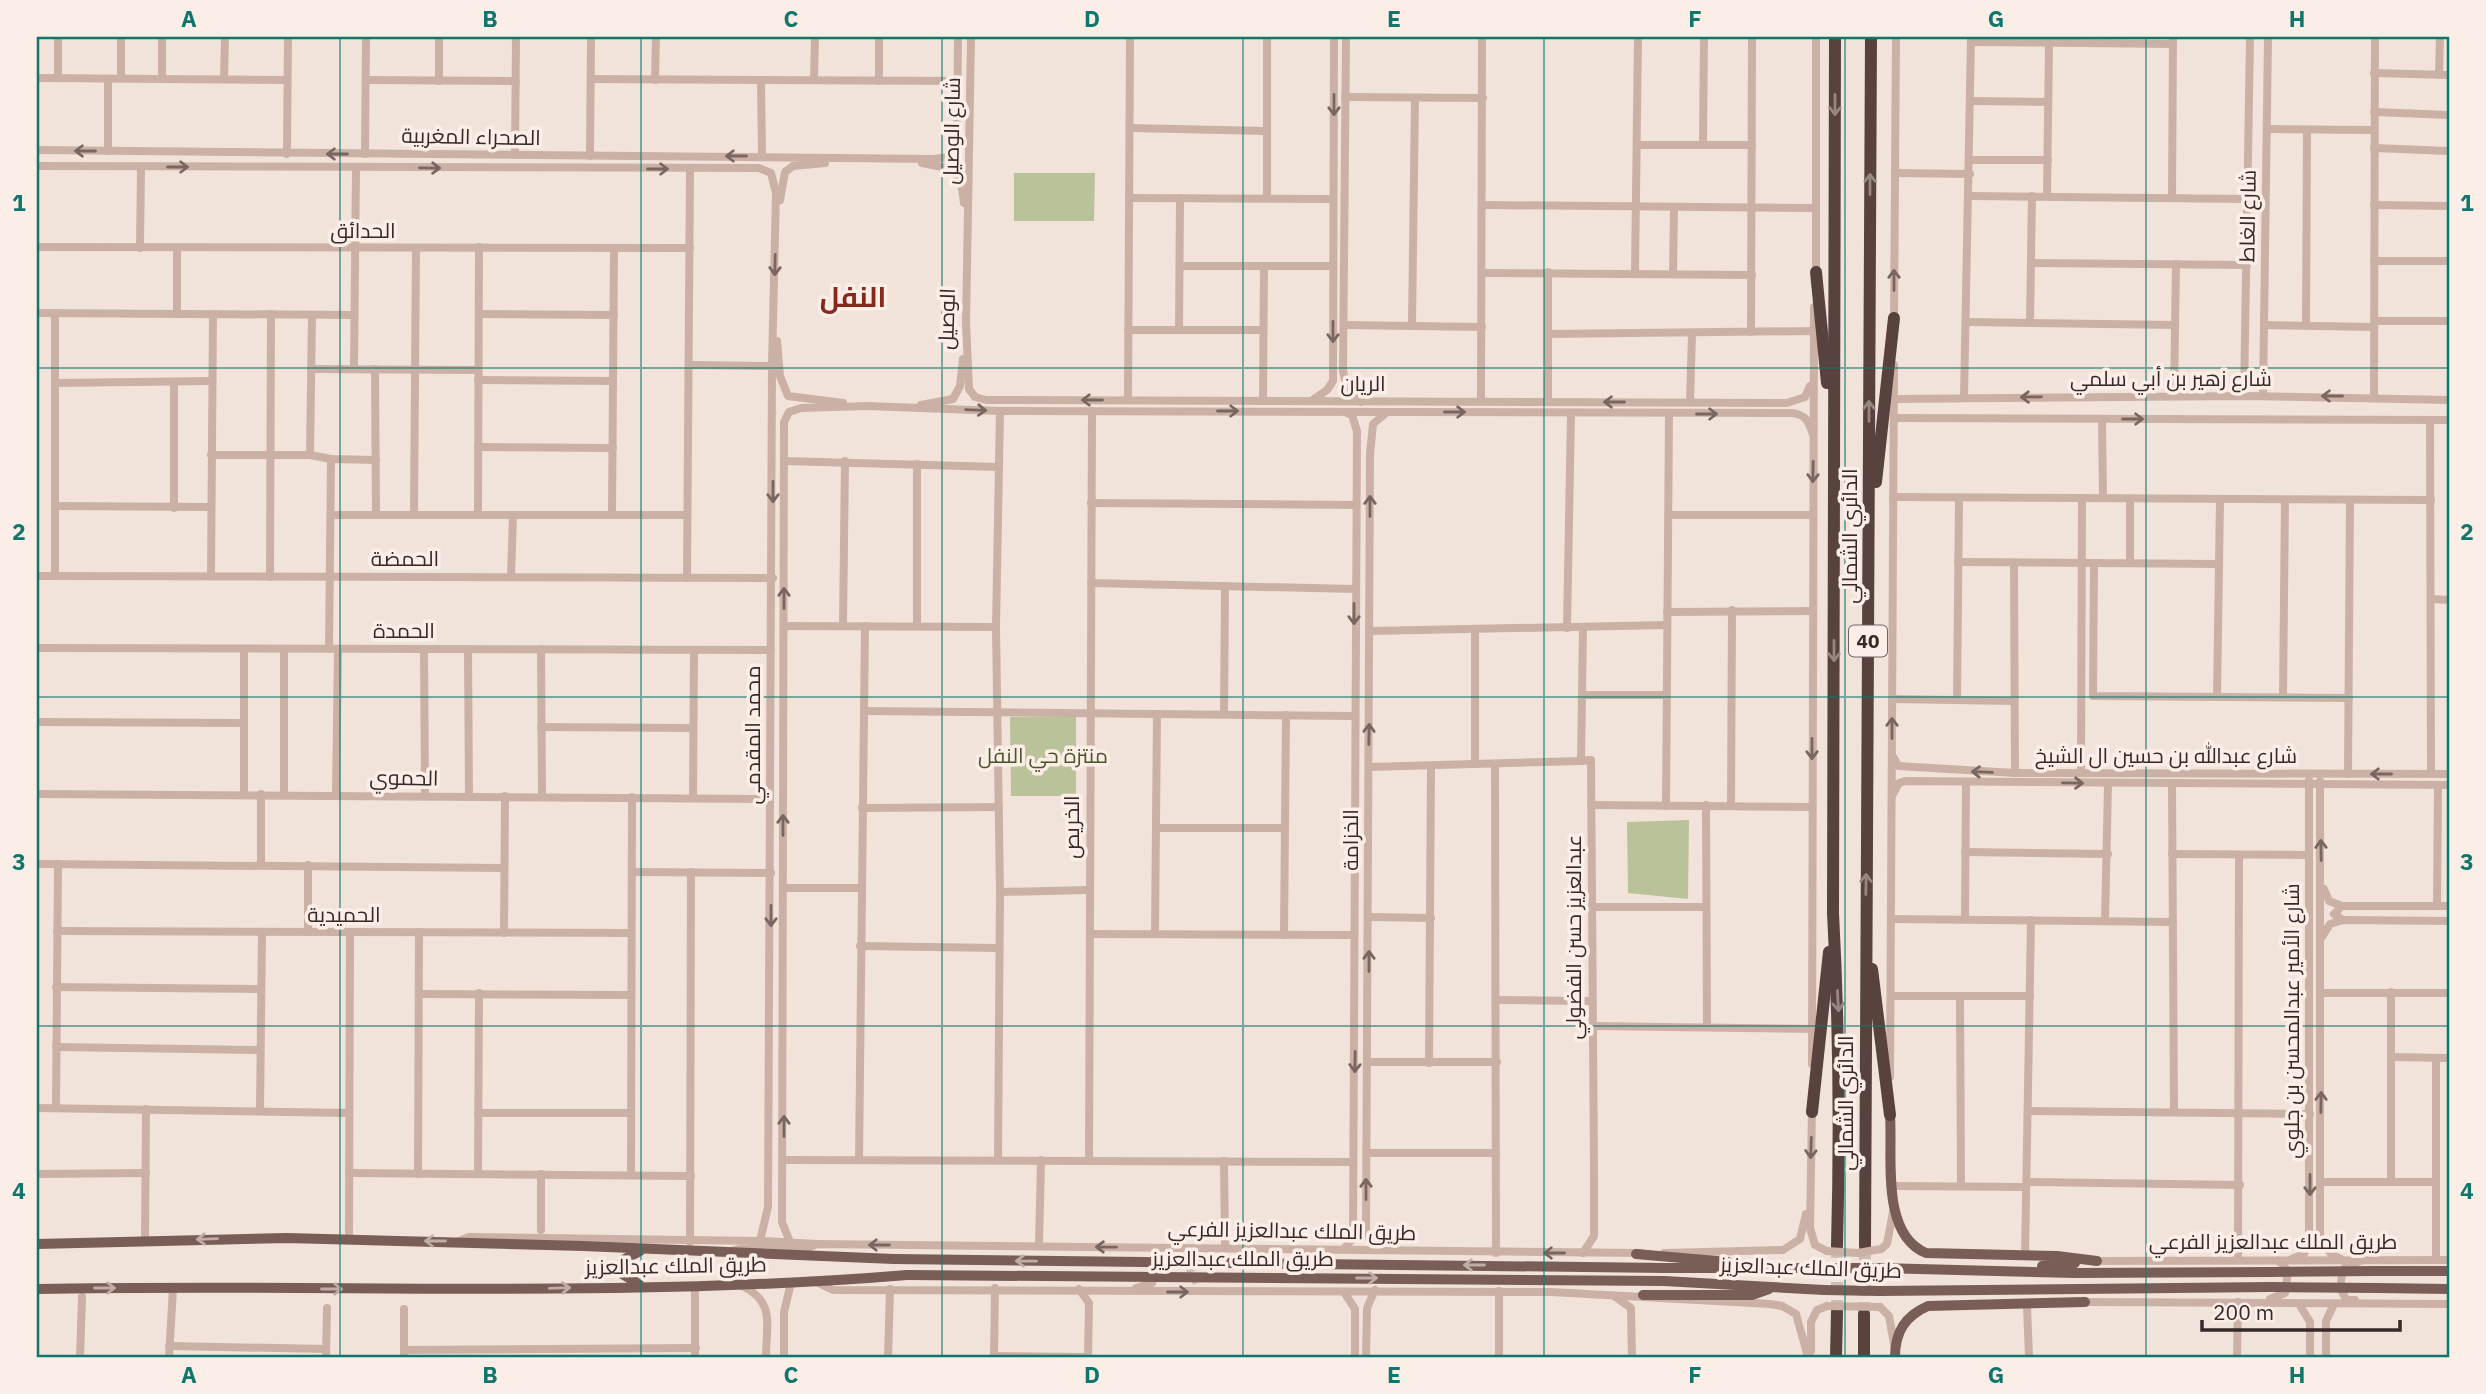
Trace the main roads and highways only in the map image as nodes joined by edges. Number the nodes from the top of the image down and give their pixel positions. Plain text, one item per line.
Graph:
1 (1835, 37) edge
2 (1871, 37) edge
3 (1816, 272) road end
4 (1894, 318) road end
5 (1834, 454) junction
6 (1869, 544) junction
7 (1866, 912) junction
8 (1833, 913) junction
9 (1812, 1112) road end
10 (1890, 1115) joint
11 (37, 1244) edge
12 (1864, 1246) tunnel mouth
13 (1832, 1248) tunnel mouth
14 (644, 1250) junction
15 (1636, 1254) road end
16 (1773, 1267) junction
17 (2006, 1269) junction
18 (2449, 1271) edge
19 (641, 1285) junction
20 (37, 1289) edge
21 (1769, 1289) junction
22 (2449, 1289) edge
23 (1984, 1292) junction
24 (1643, 1295) road end
25 (1832, 1309) tunnel mouth
26 (1864, 1314) tunnel mouth
27 (1895, 1354) edge
28 (1836, 1357) edge
29 (1864, 1357) edge

1 -> 5 highway, الدائري الشمالي / 40
6 -> 2 highway, الدائري الشمالي / 40
3 - 5 highway
4 - 6 highway
5 -> 8 highway, الدائري الشمالي / 40
7 -> 6 highway, الدائري الشمالي / 40
7 - 10 highway
7 - 12 highway, الدائري الشمالي / 40
8 - 9 highway
8 -> 13 highway, الدائري الشمالي / 40
10 - 17 main road
14 -> 11 main road, طريق الملك عبدالعزيز
16 -> 14 main road, طريق الملك عبدالعزيز, bridge
14 - 19 main road
15 - 16 main road
16 - 17 main road, طريق الملك عبدالعزيز, bridge
17 - 18 main road, طريق الملك عبدالعزيز, bridge
20 -> 19 main road, طريق الملك عبدالعزيز
19 -> 21 main road, طريق الملك عبدالعزيز, bridge
21 - 23 main road, طريق الملك عبدالعزيز, bridge
21 - 24 main road
22 - 23 main road, طريق الملك عبدالعزيز, bridge
23 - 27 main road
25 - 28 highway
26 - 29 highway

